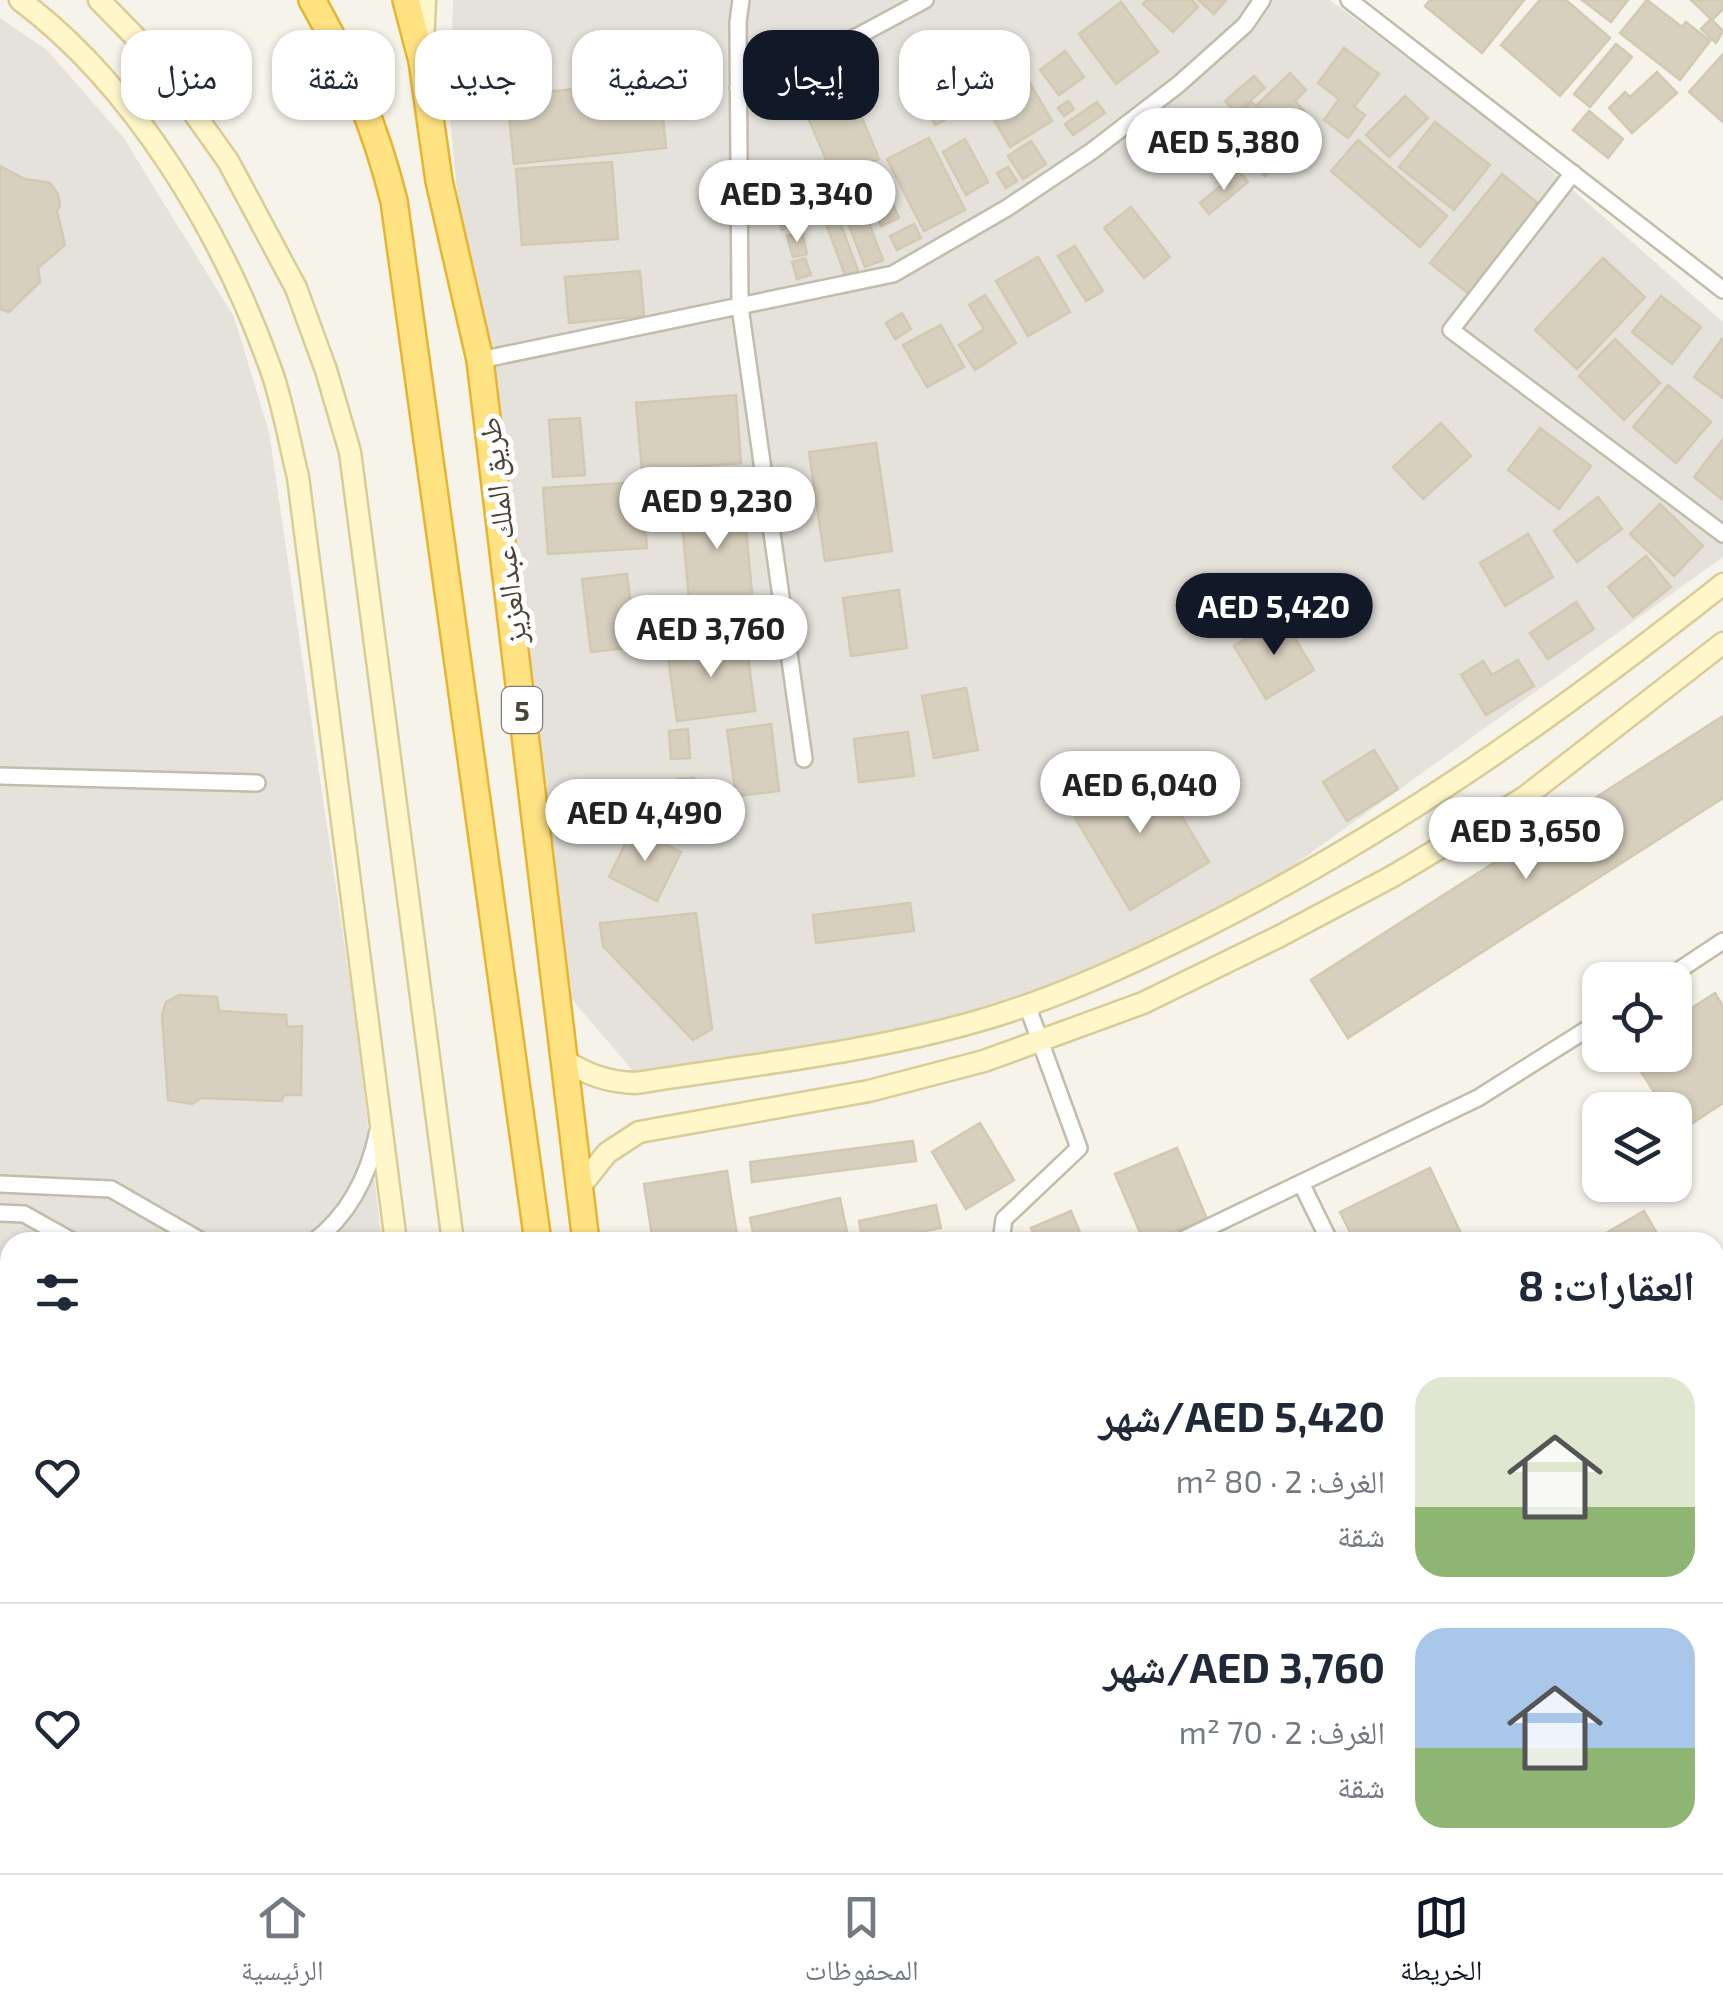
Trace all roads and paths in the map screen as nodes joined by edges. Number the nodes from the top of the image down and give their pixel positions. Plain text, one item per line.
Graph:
1 (20, 0) edge
2 (99, 0) edge
3 (312, 0) edge
4 (406, 0) edge
5 (425, 0) edge
6 (741, 0) edge
7 (924, 0) edge
8 (1262, 0) edge
9 (1350, 0) edge
10 (424, 30) edge
11 (415, 34) edge
12 (738, 88) junction
13 (430, 120) edge
14 (1572, 173) junction
15 (1723, 290) edge
16 (740, 308) junction
17 (480, 360) junction
18 (1723, 534) edge
19 (1723, 584) edge
20 (1723, 643) edge
21 (804, 759) dead end
22 (0, 776) edge
23 (257, 783) dead end
24 (1723, 941) edge
25 (1691, 962) edge
26 (1027, 1005) junction
27 (1582, 1032) edge
28 (1040, 1042) junction
29 (564, 1060) junction
30 (381, 1118) junction
31 (1301, 1183) junction
32 (0, 1184) edge
33 (579, 1188) junction
34 (0, 1214) edge
35 (56, 1232) edge
36 (185, 1232) edge
37 (323, 1232) edge
38 (395, 1232) edge
39 (452, 1232) edge
40 (537, 1232) edge
41 (585, 1232) edge
42 (1002, 1232) edge
43 (1199, 1232) edge
44 (1325, 1232) edge

1 - 30 main road
2 - 39 main road
3 - 40 highway, 5
4 - 11 highway, 5
5 - 10 main road
6 - 12 street
7 - 12 street
8 - 16 street
9 - 14 street
12 - 16 street
13 - 17 highway, 5
14 - 15 street
14 - 18 street
16 - 17 street
16 - 21 street
17 - 29 highway, طريق الملك عبدالعزيز / 5
19 - 26 main road
20 - 28 main road
22 - 23 street
24 - 25 street
26 - 28 street
26 - 29 main road
27 - 31 street
28 - 33 main road
28 - 42 street
29 - 33 highway, طريق الملك عبدالعزيز / 5
30 - 37 street
30 - 38 main road
31 - 43 street
31 - 44 street
32 - 36 street
33 - 41 highway, طريق الملك عبدالعزيز / 5
34 - 35 street

